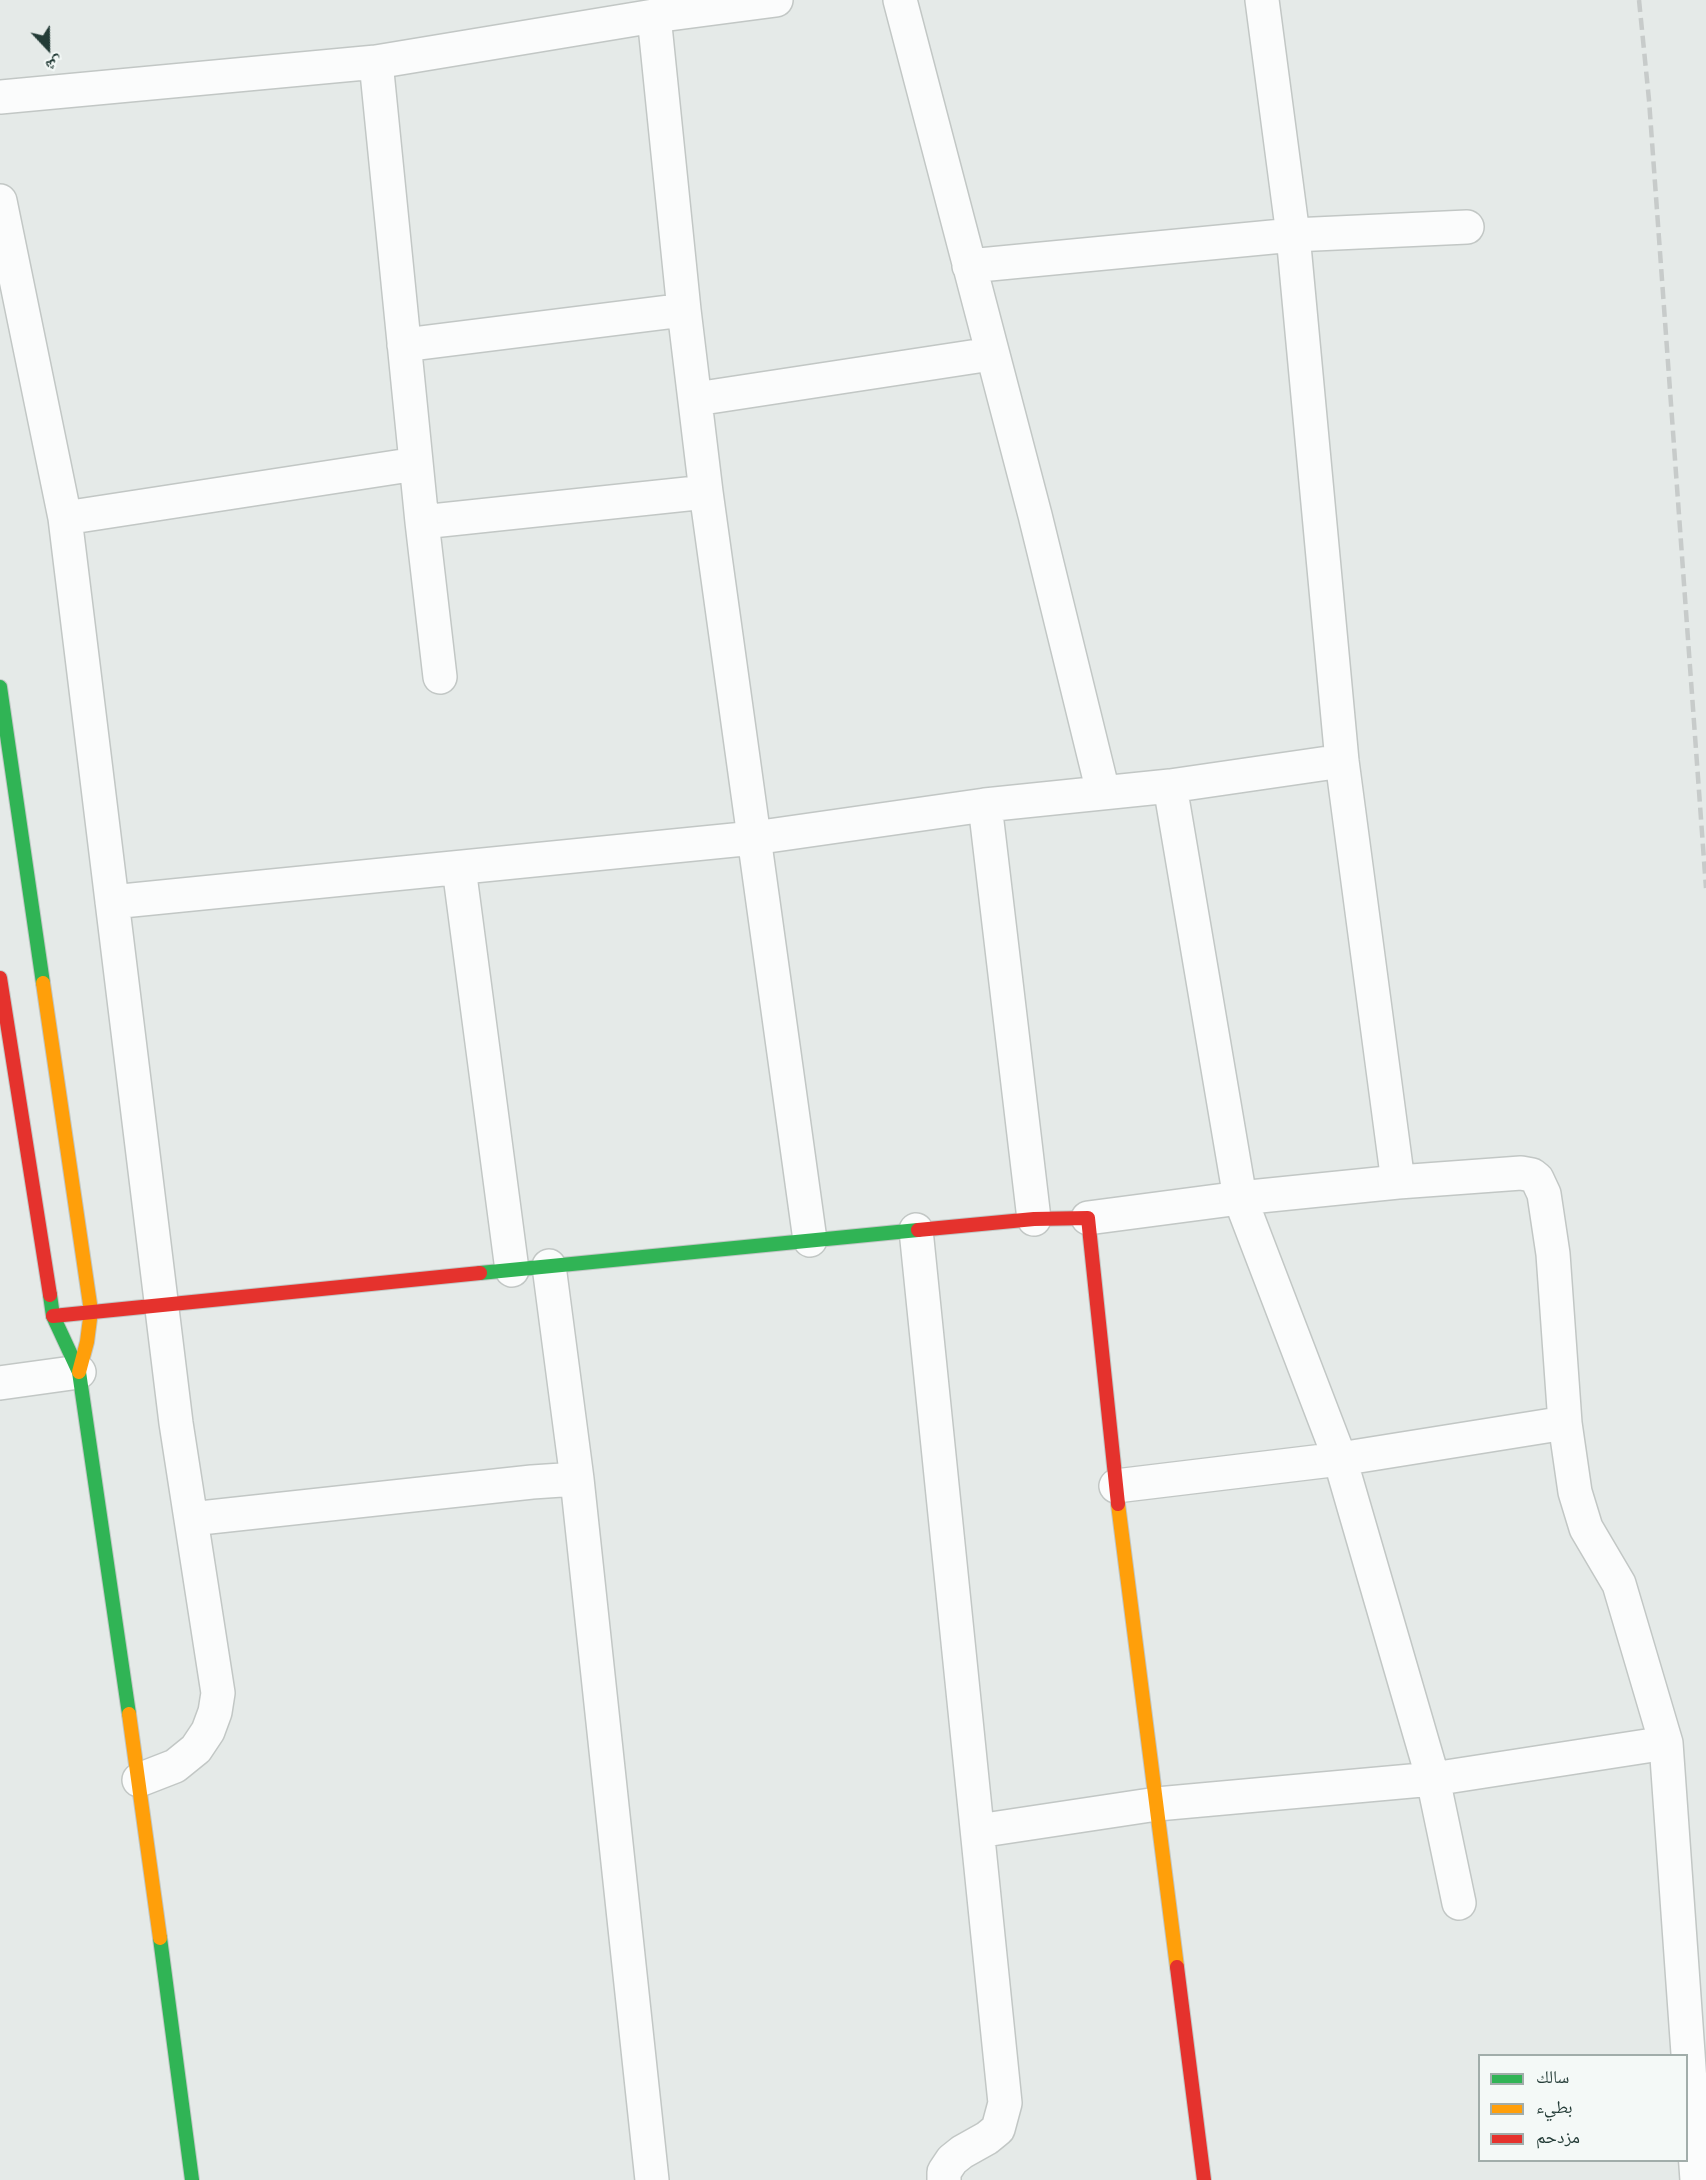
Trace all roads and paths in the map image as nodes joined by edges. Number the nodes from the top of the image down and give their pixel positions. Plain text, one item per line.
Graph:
1 (776, 0) edge
2 (900, 0) edge
3 (1262, 0) edge
4 (654, 16) junction
5 (376, 62) junction
6 (0, 97) edge
7 (0, 201) edge
8 (1467, 227) dead end
9 (1293, 236) junction
10 (969, 266) junction
11 (684, 310) junction
12 (404, 345) junction
13 (992, 354) junction
14 (696, 399) junction
15 (416, 464) junction
16 (706, 492) junction
17 (65, 518) junction
18 (422, 522) junction
19 (440, 676) dead end
20 (0, 687) edge
21 (1342, 761) junction
22 (1170, 786) junction
23 (1103, 792) junction
24 (985, 805) junction
25 (754, 838) junction
26 (459, 868) junction
27 (112, 902) junction
28 (0, 978) edge
29 (1398, 1182) junction
30 (1240, 1198) junction
31 (1088, 1218) junction
32 (1034, 1219) junction
33 (916, 1230) junction
34 (810, 1240) junction
35 (549, 1266) junction
36 (512, 1270) junction
37 (162, 1305) junction
38 (91, 1311) junction
39 (54, 1316) junction
40 (79, 1372) junction
41 (0, 1383) edge
42 (1565, 1423) junction
43 (1340, 1459) junction
44 (577, 1479) junction
45 (1116, 1486) junction
46 (191, 1519) junction
47 (1666, 1743) junction
48 (1433, 1779) junction
49 (139, 1780) junction
50 (1157, 1804) junction
51 (978, 1832) junction
52 (1459, 1903) dead end
53 (192, 2180) edge
54 (652, 2180) edge
55 (944, 2180) edge
56 (1204, 2180) edge
57 (1697, 2180) edge

1 - 4 street
2 - 10 street
3 - 9 street
4 - 5 street
4 - 11 street
5 - 6 street
5 - 12 street
7 - 17 street
8 - 9 street
9 - 10 street
9 - 21 street
10 - 13 street
11 - 12 street
11 - 14 street
12 - 15 street
13 - 14 street
13 - 23 street
14 - 16 street
15 - 17 street
15 - 18 street
16 - 18 street
16 - 25 street
17 - 27 street
18 - 19 street
20 - 38 street
21 - 22 street
21 - 29 street
22 - 23 street
22 - 30 street
23 - 24 street
24 - 25 street
24 - 32 street
25 - 26 street
25 - 34 street
26 - 27 street
26 - 36 street
27 - 37 street
28 - 39 street
29 - 30 street
29 - 42 street
30 - 31 street
30 - 43 street
31 - 32 street
31 - 45 street
32 - 33 street
33 - 34 street
33 - 51 street
34 - 35 street
35 - 36 street
35 - 44 street
36 - 37 street
37 - 38 street
37 - 46 street
38 - 39 street
38 - 40 street
39 - 40 street
40 - 41 street
40 - 49 street
42 - 43 street
42 - 47 street
43 - 45 street
43 - 48 street
44 - 46 street
44 - 54 street
45 - 50 street
46 - 49 street
47 - 48 street
47 - 57 street
48 - 50 street
48 - 52 street
49 - 53 street
50 - 51 street
50 - 56 street
51 - 55 street

